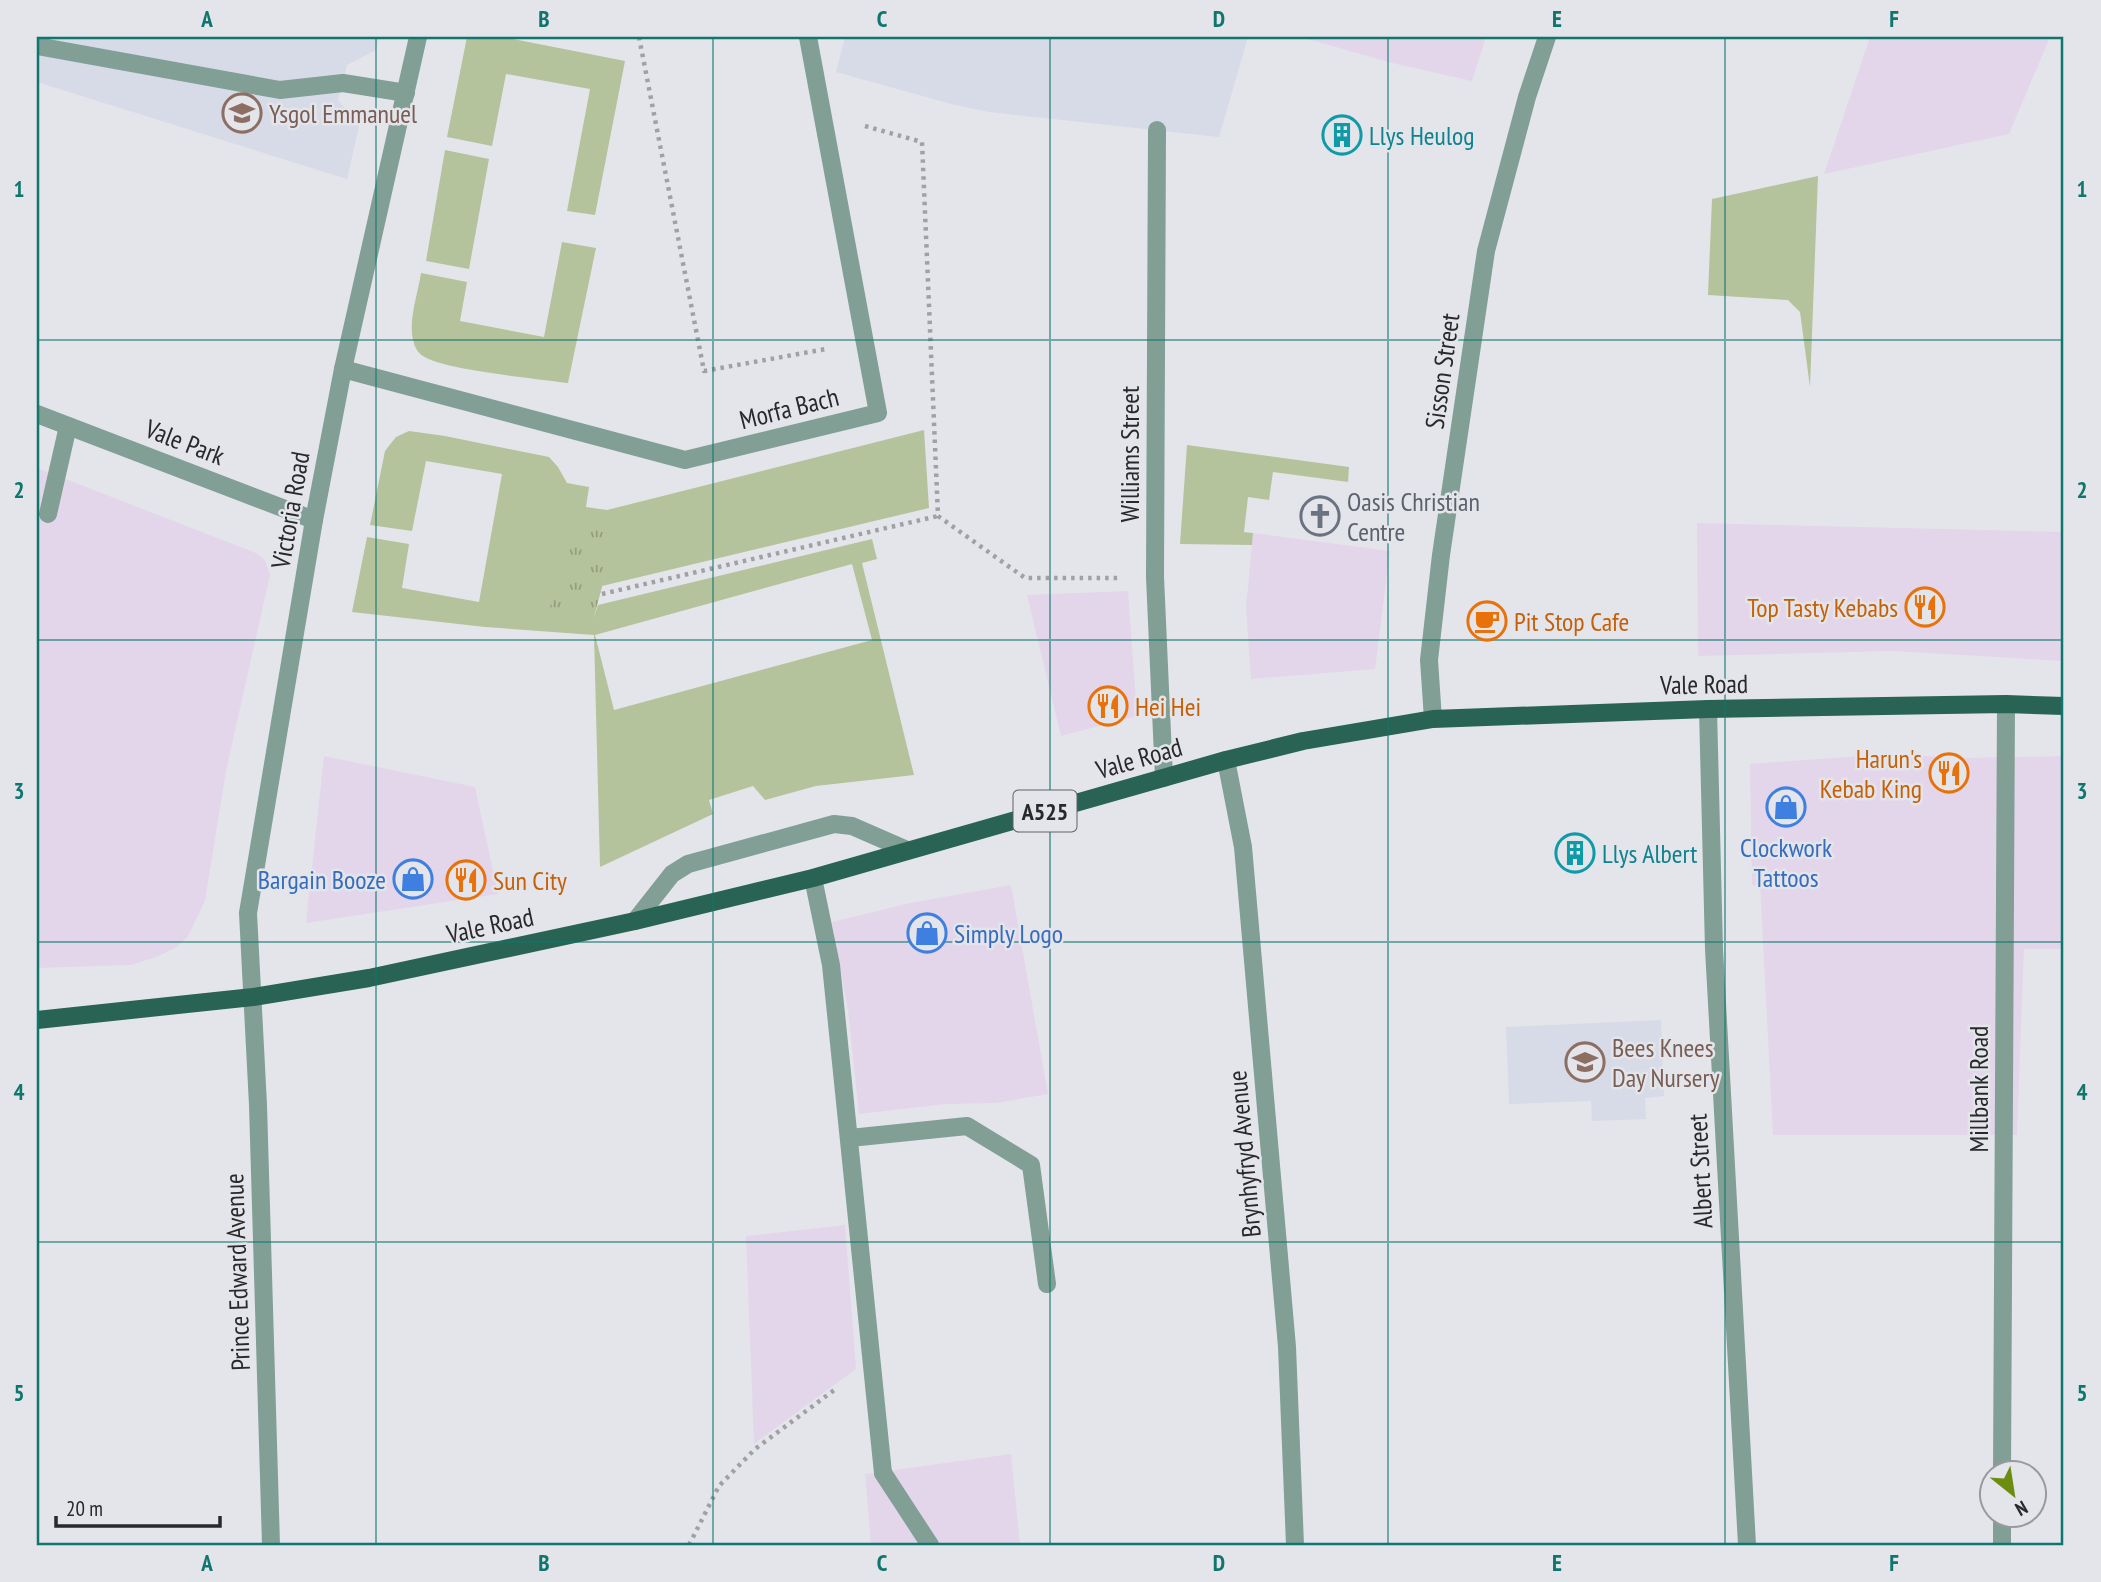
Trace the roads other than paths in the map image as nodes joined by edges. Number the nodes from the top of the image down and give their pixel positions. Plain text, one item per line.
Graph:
1 (418, 37) edge
2 (808, 37) edge
3 (1547, 37) edge
4 (37, 46) edge
5 (406, 93) junction
6 (1157, 130) dead end
7 (343, 369) junction
8 (37, 414) edge
9 (68, 426) junction
10 (48, 514) dead end
11 (314, 520) junction
12 (2006, 704) junction
13 (2064, 706) edge
14 (1707, 709) junction
15 (1433, 719) junction
16 (1226, 760) junction
17 (1164, 778) junction
18 (907, 850) junction
19 (813, 878) junction
20 (635, 921) junction
21 (253, 997) junction
22 (37, 1020) edge
23 (850, 1139) junction
24 (1047, 1284) dead end
25 (2002, 1460) edge
26 (271, 1545) edge
27 (930, 1545) edge
28 (1295, 1545) edge
29 (1746, 1545) edge

1 - 5 street, Victoria Road
2 - 7 street, Morfa Bach
3 - 15 street, Sisson Street
4 - 5 street
5 - 7 street, Victoria Road
6 - 17 street, Williams Street
7 - 11 street, Victoria Road
8 - 9 street, Vale Park
9 - 10 street
9 - 11 street, Vale Park
11 - 21 street, Victoria Road
12 - 13 main road, Vale Road / A525
12 - 14 main road, Vale Road / A525
12 - 25 street, Millbank Road
14 - 15 main road, Vale Road / A525
14 - 29 street, Albert Street
15 - 16 main road, Vale Road / A525
16 - 17 main road, Vale Road / A525
16 - 28 street, Brynhyfryd Avenue
17 - 18 main road, Vale Road / A525
18 - 19 main road, Vale Road / A525
18 - 20 street
19 - 20 main road, Vale Road / A525
19 - 23 street
20 - 21 main road, Vale Road / A525
21 - 22 main road, Vale Road / A525
21 - 26 street, Prince Edward Avenue
23 - 24 street
23 - 27 street

